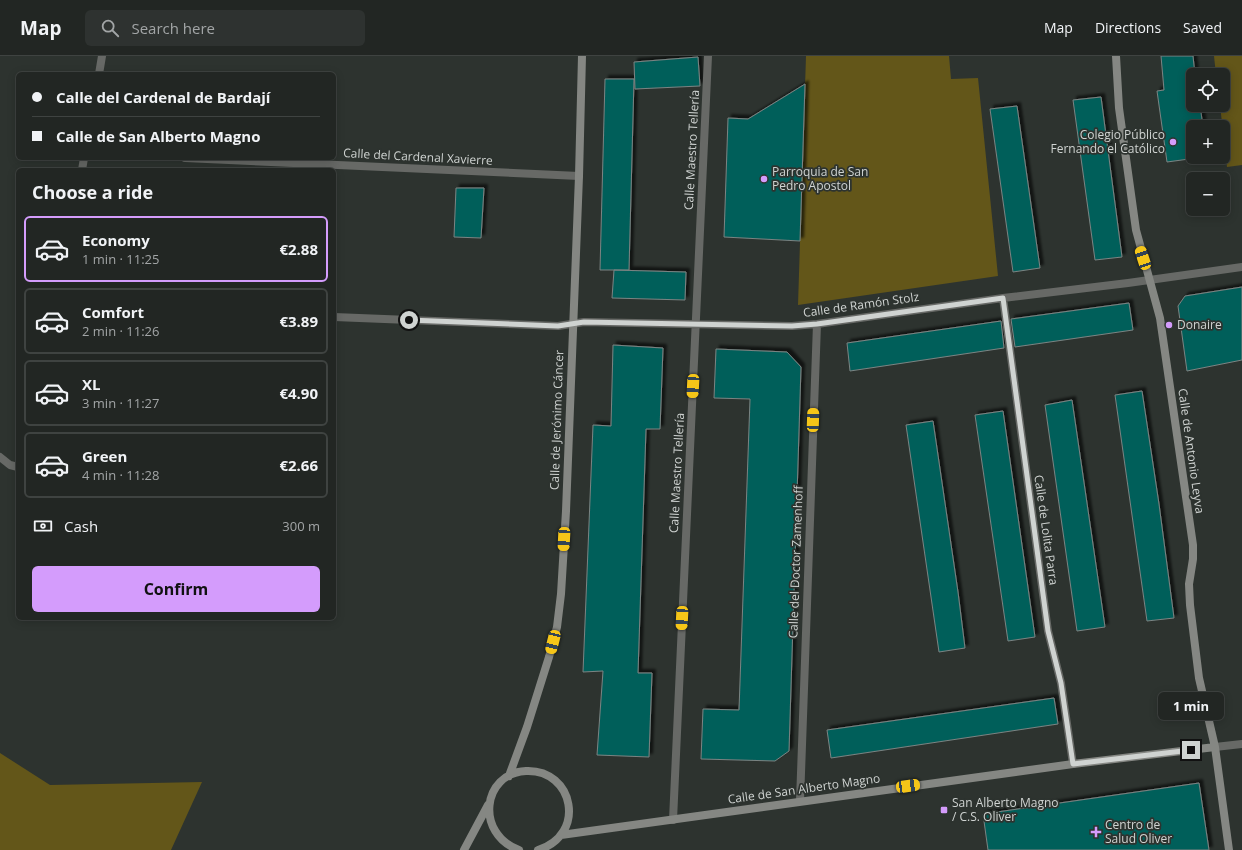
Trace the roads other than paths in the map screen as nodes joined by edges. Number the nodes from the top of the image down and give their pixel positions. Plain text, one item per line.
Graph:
1 (102, 56) edge
2 (582, 56) edge
3 (708, 56) edge
4 (1116, 56) edge
5 (99, 72) edge
6 (229, 160) edge
7 (579, 176) junction
8 (1242, 267) edge
9 (1150, 280) junction
10 (1003, 298) junction
11 (336, 317) edge
12 (572, 324) junction
13 (696, 324) junction
14 (817, 324) junction
15 (0, 457) edge
16 (16, 466) edge
17 (1242, 744) edge
18 (1215, 747) junction
19 (1073, 764) junction
20 (509, 776) junction
21 (800, 801) junction
22 (490, 802) junction
23 (673, 820) junction
24 (561, 835) junction
25 (551, 848) edge
26 (464, 850) edge
27 (519, 850) edge
28 (538, 850) edge
29 (1229, 850) edge

1 - 5 street
2 - 7 street, Calle de Jerónimo Cáncer
3 - 13 street, Calle Maestro Tellería
4 - 9 street, Calle de Antonio Leyva
6 - 7 street, Calle del Cardenal Xavierre
7 - 12 street, Calle de Jerónimo Cáncer
8 - 9 street, Calle de Ramón Stolz
9 - 10 street, Calle de Ramón Stolz
9 - 18 street, Calle de Antonio Leyva
10 - 14 street, Calle de Ramón Stolz
10 - 19 street, Calle de Lolita Parra
11 - 12 street, Calle de Ramón Stolz
12 - 13 street, Calle de Ramón Stolz
12 - 20 street, Calle de Jerónimo Cáncer
13 - 14 street, Calle de Ramón Stolz
13 - 23 street, Calle Maestro Tellería
14 - 21 street, Calle del Doctor Zamenhoff
15 - 16 street
17 - 18 street, Calle de San Alberto Magno
18 - 19 street, Calle de San Alberto Magno
18 - 29 street, Calle de Antonio Leyva
19 - 21 street, Calle de San Alberto Magno
20 - 22 street
20 - 24 street
21 - 23 street, Calle de San Alberto Magno
22 - 26 street
22 - 27 street
23 - 24 street, Calle de San Alberto Magno
24 - 25 street
25 - 28 street

